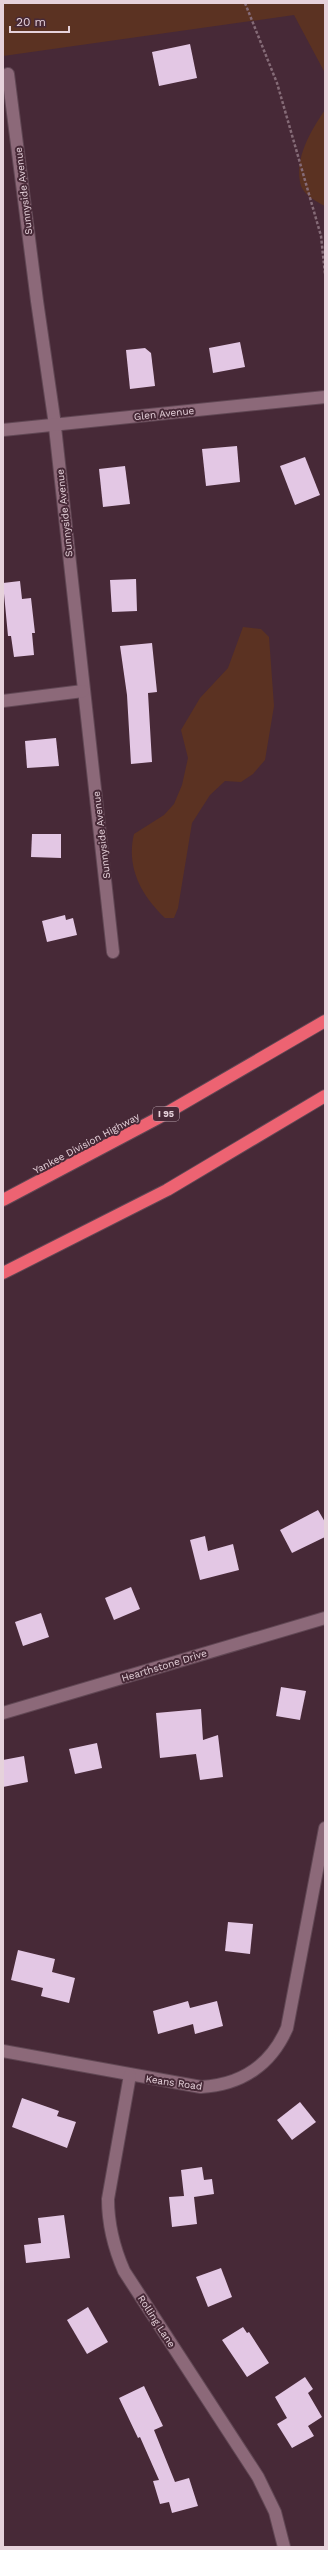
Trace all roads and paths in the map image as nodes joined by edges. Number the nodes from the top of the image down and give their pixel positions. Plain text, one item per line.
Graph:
1 (245, 3) edge
2 (8, 74) dead end
3 (325, 274) edge
4 (325, 397) edge
5 (55, 425) junction
6 (3, 430) edge
7 (83, 691) junction
8 (3, 701) edge
9 (113, 952) dead end
10 (325, 1021) edge
11 (325, 1096) edge
12 (3, 1200) edge
13 (3, 1274) edge
14 (325, 1618) edge
15 (3, 1713) edge
16 (325, 1828) edge
17 (3, 2051) edge
18 (130, 2075) junction
19 (284, 2547) edge

1 - 3 path
2 - 5 street, Sunnyside Avenue
4 - 5 street, Glen Avenue
5 - 6 street, Glen Avenue
5 - 7 street, Sunnyside Avenue
7 - 8 street
7 - 9 street, Sunnyside Avenue
10 - 12 highway, Yankee Division Highway / I 95
11 - 13 highway
14 - 15 street, Hearthstone Drive
16 - 18 street, Keans Road
17 - 18 street, Keans Road
18 - 19 street, Rolling Lane

